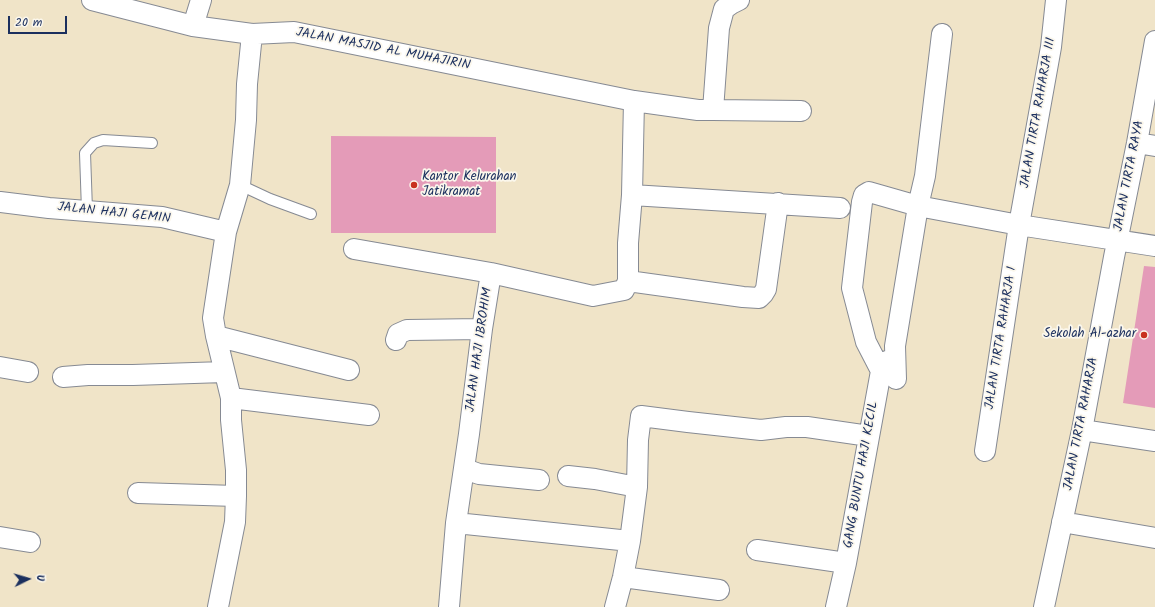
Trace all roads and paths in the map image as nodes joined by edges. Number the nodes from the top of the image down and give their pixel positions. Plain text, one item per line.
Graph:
1 (92, 0) edge
2 (201, 0) edge
3 (739, 0) edge
4 (1056, 0) edge
5 (193, 26) junction
6 (252, 34) junction
7 (942, 34) dead end
8 (1154, 50) edge
9 (634, 101) junction
10 (713, 110) junction
11 (801, 111) dead end
12 (152, 143) dead end
13 (1146, 144) edge
14 (240, 185) junction
15 (632, 195) junction
16 (0, 202) edge
17 (778, 203) junction
18 (918, 206) junction
19 (840, 208) dead end
20 (87, 210) junction
21 (311, 214) dead end
22 (1019, 225) junction
23 (226, 232) junction
24 (1118, 241) junction
25 (1155, 246) edge
26 (354, 249) dead end
27 (491, 273) junction
28 (628, 281) junction
29 (482, 329) junction
30 (216, 336) junction
31 (396, 340) dead end
32 (0, 367) edge
33 (349, 370) dead end
34 (28, 372) dead end
35 (224, 372) junction
36 (888, 375) junction
37 (63, 377) dead end
38 (231, 398) junction
39 (369, 415) dead end
40 (1082, 430) junction
41 (869, 436) junction
42 (1155, 441) edge
43 (985, 451) dead end
44 (465, 469) junction
45 (568, 476) dead end
46 (539, 480) dead end
47 (637, 487) junction
48 (138, 493) dead end
49 (236, 496) junction
50 (1062, 522) junction
51 (456, 523) junction
52 (0, 537) edge
53 (1155, 538) edge
54 (630, 541) junction
55 (30, 542) dead end
56 (757, 550) dead end
57 (846, 563) junction
58 (623, 577) junction
59 (719, 590) dead end
60 (218, 607) edge
61 (449, 607) edge
62 (615, 607) edge
63 (836, 607) edge
64 (1044, 607) edge

1 - 5 street, JALAN MASJID AL MUHAJIRIN
2 - 5 street
3 - 10 street
4 - 22 street, JALAN TIRTA RAHARJA III
5 - 6 street, JALAN MASJID AL MUHAJIRIN
6 - 9 street, JALAN MASJID AL MUHAJIRIN
6 - 14 street
7 - 18 street, GANG BUNTU HAJI KECIL
8 - 13 street, JALAN TIRTA RAYA
9 - 10 street, JALAN MASJID AL MUHAJIRIN
9 - 15 street
10 - 11 street, JALAN MASJID AL MUHAJIRIN
12 - 20 lane
13 - 24 street, JALAN TIRTA RAYA
14 - 21 lane
14 - 23 street
15 - 17 street
15 - 28 street
16 - 20 street, JALAN HAJI GEMIN
17 - 19 street
17 - 28 street
18 - 22 street
18 - 36 street, GANG BUNTU HAJI KECIL
18 - 36 street
20 - 23 street, JALAN HAJI GEMIN
22 - 24 street
22 - 43 street, JALAN TIRTA RAHARJA I
23 - 30 street
24 - 25 street
24 - 40 street, JALAN TIRTA RAHARJA
26 - 27 street
27 - 28 street, JALAN HAJI IBROHIM
27 - 29 street, JALAN HAJI IBROHIM
29 - 31 street
29 - 44 street, JALAN HAJI IBROHIM
30 - 33 street
30 - 35 street
32 - 34 street
35 - 37 street
35 - 38 street
36 - 41 street, GANG BUNTU HAJI KECIL
38 - 39 street
38 - 49 street
40 - 42 street
40 - 50 street, JALAN TIRTA RAHARJA
41 - 47 street
41 - 57 street, GANG BUNTU HAJI KECIL
44 - 46 street
44 - 51 street, JALAN HAJI IBROHIM
45 - 47 street
47 - 54 street
48 - 49 street
49 - 60 street
50 - 53 street
50 - 64 street, JALAN TIRTA RAHARJA
51 - 54 street
51 - 61 street, JALAN HAJI IBROHIM
52 - 55 street
54 - 58 street
56 - 57 street
57 - 63 street, GANG BUNTU HAJI KECIL
58 - 59 street
58 - 62 street

